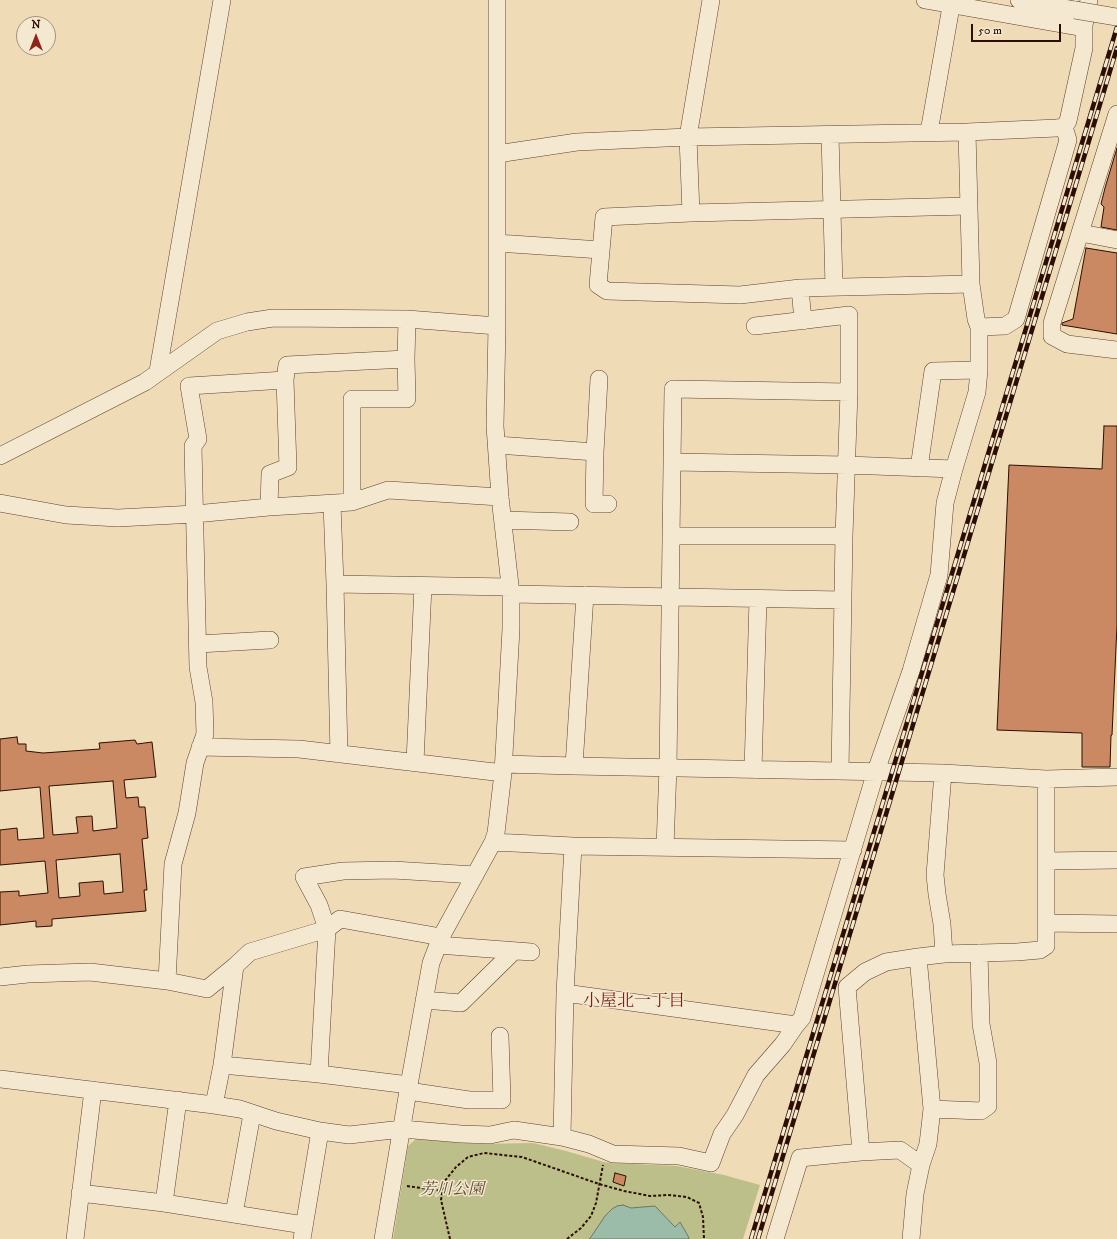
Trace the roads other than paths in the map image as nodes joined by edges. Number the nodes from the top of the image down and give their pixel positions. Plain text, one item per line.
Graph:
1 (222, 0) edge
2 (497, 0) edge
3 (711, 0) edge
4 (925, 0) edge
5 (1019, 0) edge
6 (1089, 0) edge
7 (952, 3) edge
8 (1117, 17) edge
9 (1084, 28) junction
10 (1117, 114) edge
11 (1064, 127) junction
12 (929, 132) junction
13 (967, 132) junction
14 (830, 134) junction
15 (688, 137) junction
16 (1114, 138) edge
17 (497, 154) junction
18 (968, 206) junction
19 (832, 210) junction
20 (691, 213) junction
21 (1081, 233) junction
22 (1117, 240) edge
23 (497, 243) junction
24 (601, 250) junction
25 (971, 284) junction
26 (834, 286) junction
27 (800, 288) junction
28 (407, 319) junction
29 (803, 321) junction
30 (497, 326) junction
31 (755, 326) dead end
32 (979, 328) junction
33 (1117, 350) edge
34 (406, 359) junction
35 (979, 370) junction
36 (158, 371) junction
37 (599, 379) dead end
38 (285, 380) junction
39 (849, 392) junction
40 (497, 445) junction
41 (595, 452) junction
42 (0, 456) edge
43 (672, 462) junction
44 (847, 465) junction
45 (919, 468) junction
46 (954, 469) junction
47 (500, 497) junction
48 (352, 502) junction
49 (0, 503) edge
50 (332, 504) junction
51 (608, 504) dead end
52 (269, 507) junction
53 (195, 514) junction
54 (503, 520) junction
55 (570, 522) dead end
56 (671, 536) junction
57 (844, 536) junction
58 (335, 584) junction
59 (424, 586) junction
60 (511, 590) junction
61 (584, 595) junction
62 (671, 596) junction
63 (758, 599) junction
64 (843, 600) junction
65 (270, 640) dead end
66 (198, 644) junction
67 (200, 747) junction
68 (338, 754) junction
69 (415, 762) junction
70 (574, 766) junction
71 (668, 767) junction
72 (503, 768) junction
73 (753, 770) junction
74 (840, 771) junction
75 (876, 771) junction
76 (943, 773) junction
77 (1117, 777) edge
78 (1046, 778) junction
79 (493, 842) junction
80 (573, 846) junction
81 (666, 846) junction
82 (853, 850) junction
83 (1117, 860) edge
84 (1046, 861) junction
85 (475, 875) junction
86 (1046, 923) junction
87 (1117, 924) edge
88 (327, 930) junction
89 (440, 941) junction
90 (514, 951) junction
91 (531, 952) dead end
92 (980, 953) junction
93 (944, 954) junction
94 (918, 957) junction
95 (235, 966) junction
96 (0, 976) edge
97 (166, 981) junction
98 (565, 993) junction
99 (424, 1000) junction
100 (796, 1024) junction
101 (500, 1036) dead end
102 (222, 1065) junction
103 (319, 1074) junction
104 (0, 1078) edge
105 (408, 1088) junction
106 (93, 1090) junction
107 (178, 1100) junction
108 (214, 1105) junction
109 (932, 1110) junction
110 (252, 1114) junction
111 (402, 1129) junction
112 (320, 1131) junction
113 (562, 1137) junction
114 (861, 1152) junction
115 (921, 1165) junction
116 (80, 1193) junction
117 (164, 1203) junction
118 (234, 1214) junction
119 (303, 1232) edge
120 (75, 1239) edge
121 (383, 1239) edge
122 (775, 1239) edge
123 (911, 1239) edge

1 - 36 street
2 - 17 street
3 - 15 street
4 - 7 street
5 - 8 street, bridge
6 - 9 street
7 - 9 street
7 - 12 street
9 - 11 street
10 - 16 street
11 - 13 street
11 - 32 street
12 - 13 street
12 - 14 street
13 - 18 street
14 - 15 street
14 - 19 street
15 - 17 street
15 - 20 street
16 - 21 street
17 - 23 street
18 - 19 street
18 - 25 street
19 - 20 street
19 - 26 street
20 - 24 street
21 - 22 street
21 - 33 street
23 - 24 street
23 - 30 street
24 - 27 street
25 - 26 street
25 - 32 street
26 - 27 street
27 - 29 street
28 - 30 street
28 - 34 street
28 - 36 street
29 - 31 street
29 - 39 street
30 - 40 street
32 - 35 street
34 - 38 street
34 - 48 street
35 - 45 street
35 - 46 street
36 - 42 street
37 - 41 street
38 - 52 street
38 - 53 street
39 - 43 street
39 - 44 street
40 - 41 street
40 - 47 street
41 - 51 street
43 - 44 street
43 - 56 street
44 - 45 street
44 - 57 street
45 - 46 street
46 - 75 street
47 - 48 street
47 - 54 street
48 - 50 street
49 - 53 street
50 - 52 street
50 - 58 street
52 - 53 street
53 - 66 street
54 - 55 street
54 - 60 street
56 - 57 street
56 - 62 street
57 - 64 street
58 - 59 street
58 - 68 street
59 - 60 street
59 - 69 street
60 - 61 street
60 - 72 street
61 - 62 street
61 - 70 street
62 - 63 street
62 - 71 street
63 - 64 street
63 - 73 street
64 - 74 street
65 - 66 street
66 - 67 street
67 - 68 street
67 - 97 street
68 - 69 street
69 - 72 street
70 - 71 street
70 - 72 street
71 - 73 street
71 - 81 street
72 - 79 street
73 - 74 street
74 - 75 street
75 - 76 street
75 - 82 street
76 - 78 street
76 - 93 street
77 - 78 street
78 - 84 street
79 - 80 street
79 - 85 street
80 - 81 street
80 - 98 street
81 - 82 street
82 - 100 street
83 - 84 street
84 - 86 street
85 - 88 street
85 - 89 street
86 - 87 street
86 - 92 street
88 - 89 street
88 - 95 street
88 - 103 street
89 - 90 street
89 - 99 street
90 - 91 street
90 - 99 street
92 - 93 street
92 - 109 street
93 - 94 street
94 - 109 street
94 - 114 street
95 - 97 street
95 - 102 street
96 - 97 street
98 - 100 street
98 - 113 street
99 - 105 street
100 - 113 street
101 - 105 street
102 - 103 street
102 - 108 street
103 - 105 street
104 - 106 street
105 - 111 street
106 - 107 street
106 - 116 street
107 - 108 street
107 - 117 street
108 - 110 street
109 - 115 street
110 - 112 street
110 - 118 street
111 - 112 street
111 - 113 street
111 - 121 street
112 - 119 street
114 - 115 street
114 - 122 street
115 - 123 street
116 - 117 street
116 - 120 street
117 - 118 street
118 - 119 street

